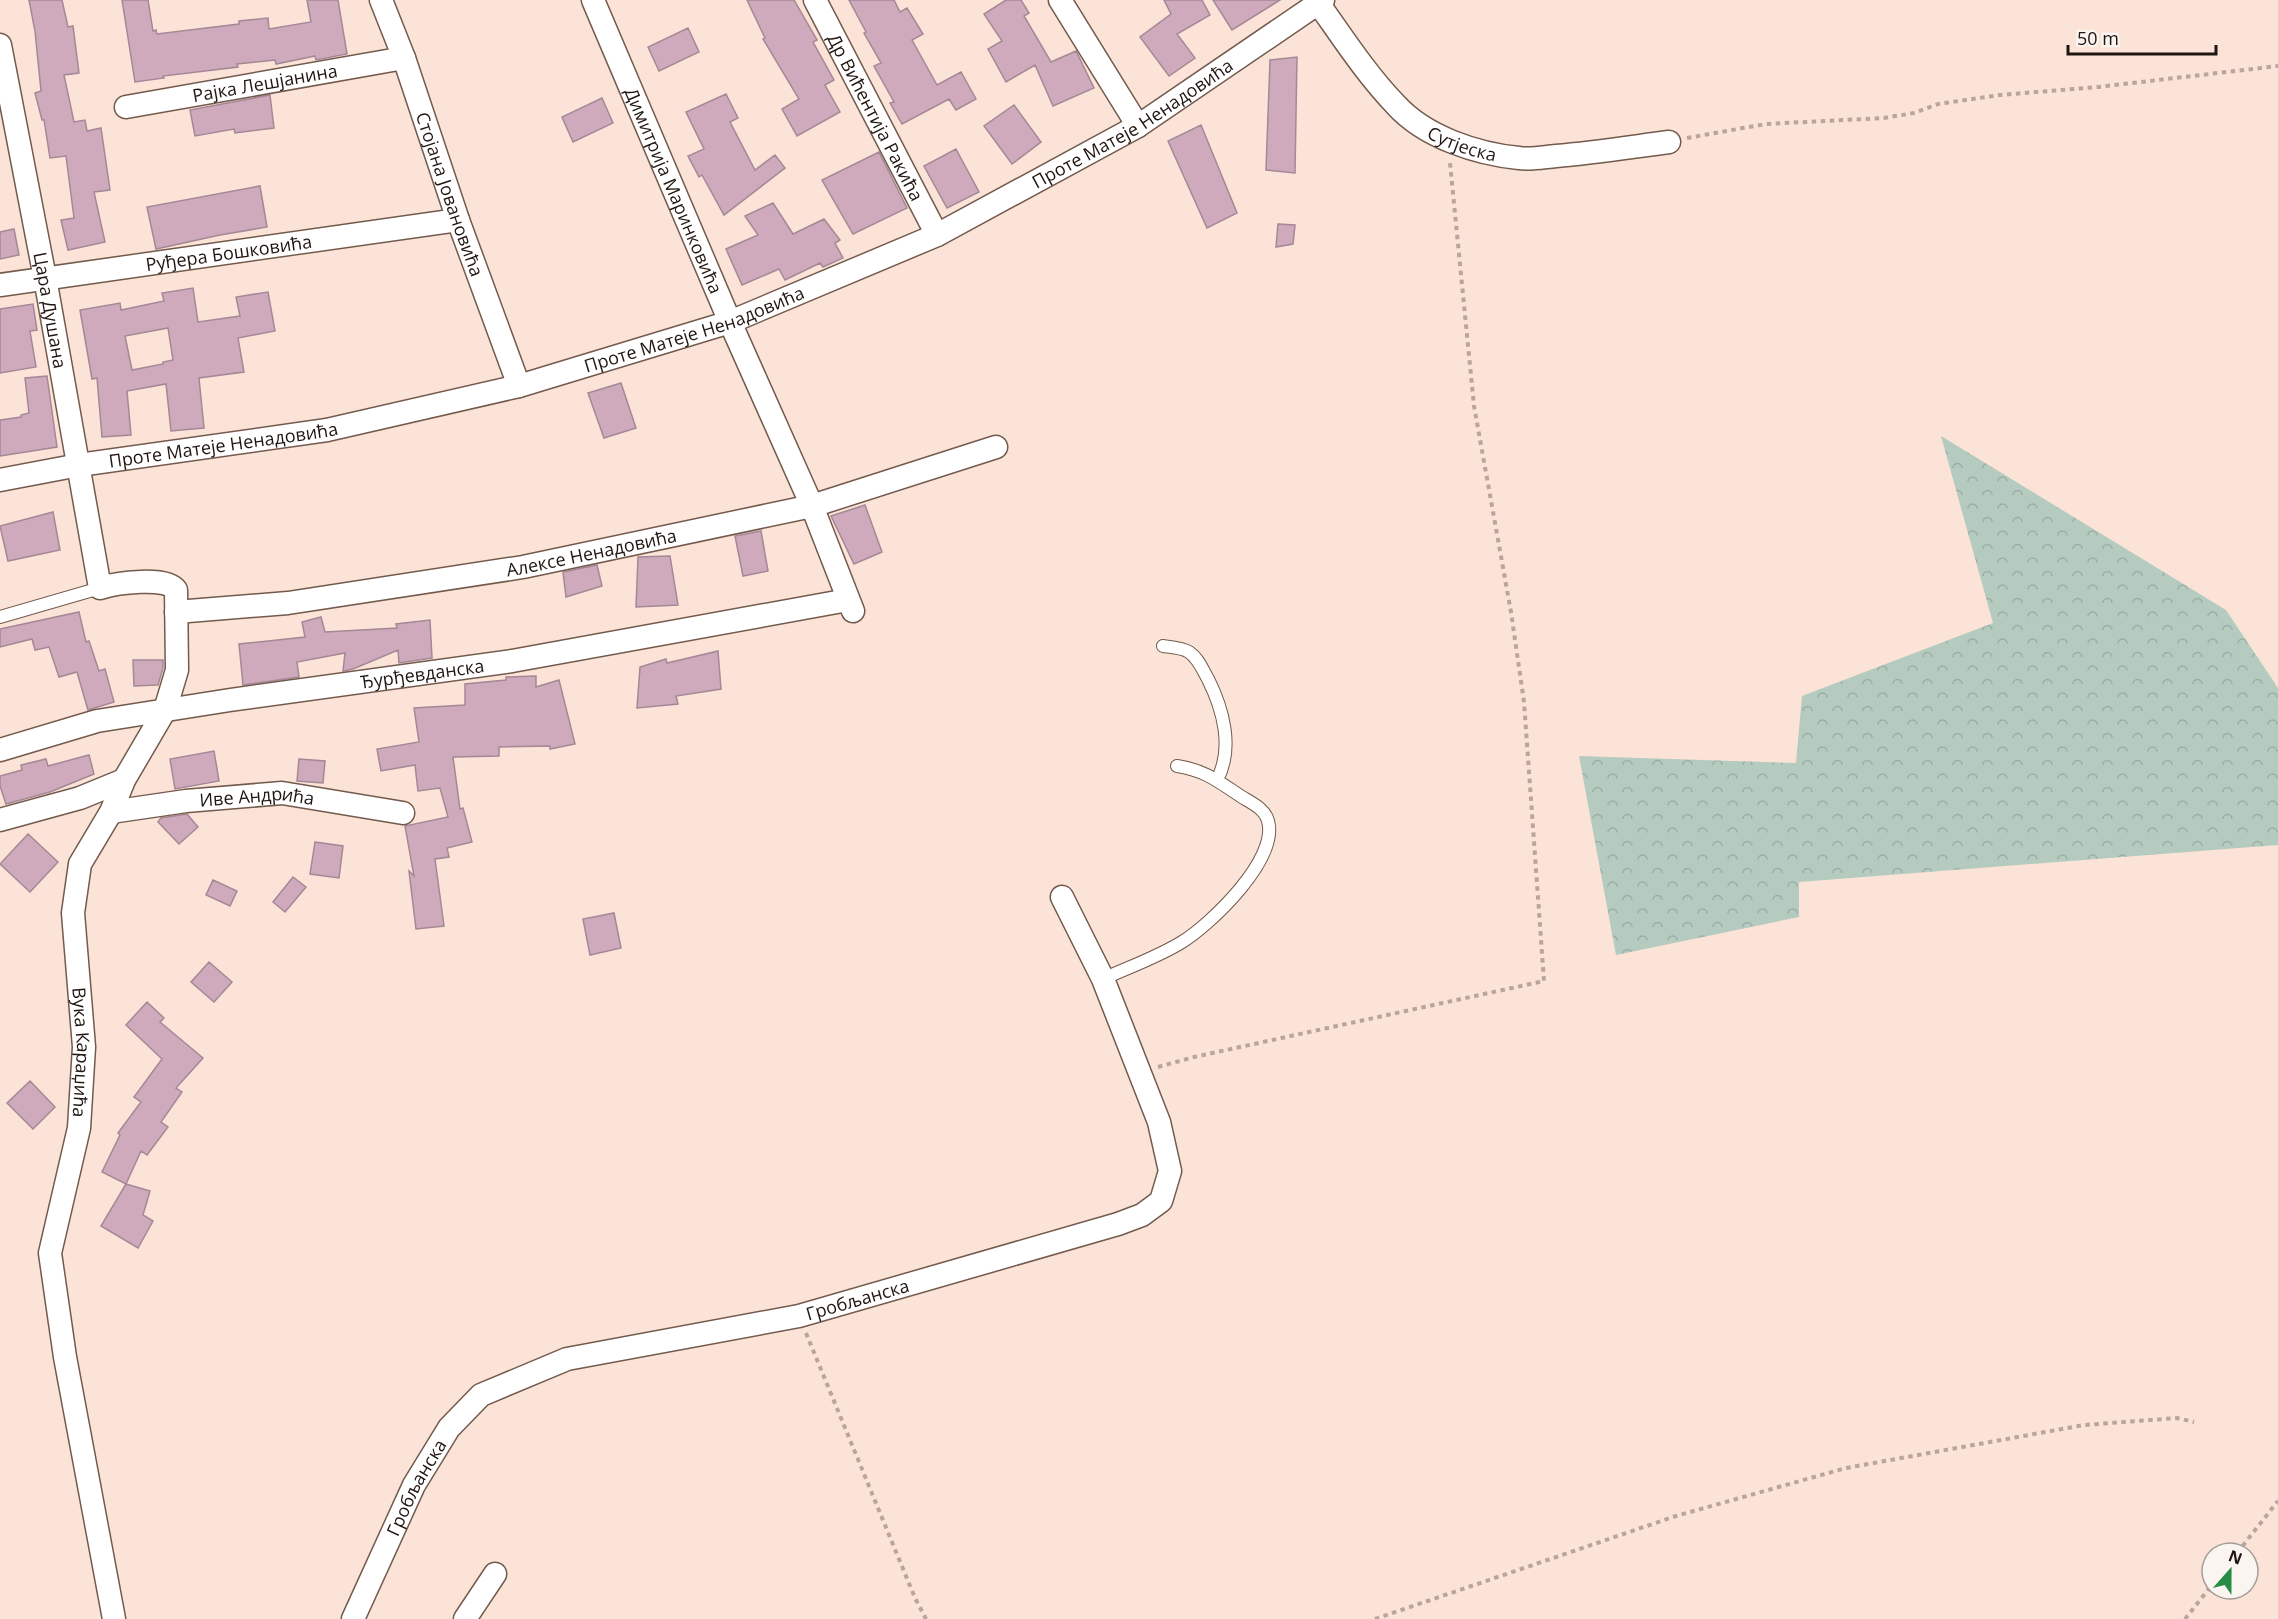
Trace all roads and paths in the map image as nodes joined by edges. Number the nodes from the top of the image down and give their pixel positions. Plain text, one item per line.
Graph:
1 (381, 0) edge
2 (592, 0) edge
3 (815, 0) edge
4 (1060, 0) edge
5 (1319, 1) edge
6 (0, 45) edge
7 (404, 58) junction
8 (2278, 66) edge
9 (126, 107) dead end
10 (1138, 126) junction
11 (1451, 140) junction
12 (1669, 142) joint
13 (458, 219) junction
14 (937, 235) junction
15 (45, 278) junction
16 (0, 285) edge
17 (730, 322) junction
18 (519, 386) junction
19 (996, 447) dead end
20 (79, 465) junction
21 (0, 480) edge
22 (812, 506) junction
23 (100, 583) junction
24 (851, 607) joint
25 (176, 612) junction
26 (0, 616) edge
27 (1163, 646) dead end
28 (165, 710) junction
29 (0, 750) edge
30 (1177, 766) dead end
31 (124, 780) junction
32 (1217, 780) junction
33 (111, 813) junction
34 (403, 813) dead end
35 (0, 820) edge
36 (1062, 897) dead end
37 (1103, 979) junction
38 (1140, 1072) junction
39 (799, 1316) junction
40 (2194, 1422) dead end
41 (2278, 1501) edge
42 (2246, 1541) edge
43 (495, 1574) dead end
44 (2200, 1600) edge
45 (114, 1619) edge
46 (353, 1619) edge
47 (465, 1619) edge
48 (926, 1619) edge
49 (1375, 1619) edge
50 (2185, 1619) edge

1 - 7 street, Стојана Јовановића
2 - 17 street, Димитрија Маринковића
3 - 14 street, Др Вићентија Ракића
4 - 10 street
5 - 10 street, Проте Матеје Ненадовића
5 - 11 street, Сутјеска
6 - 15 street, Цара Душана
7 - 9 street, Рајка Лешјанина
7 - 13 street, Стојана Јовановића
8 - 12 path
10 - 14 street, Проте Матеје Ненадовића
11 - 12 street, Сутјеска
11 - 38 path
13 - 15 street, Руђера Бошковића
13 - 18 street, Стојана Јовановића
14 - 17 street, Проте Матеје Ненадовића
15 - 16 street, Руђера Бошковића
15 - 20 street, Цара Душана
17 - 18 street, Проте Матеје Ненадовића
17 - 22 street, Димитрија Маринковића
18 - 20 street, Проте Матеје Ненадовића
19 - 22 street, Алексе Ненадовића
20 - 21 street, Проте Матеје Ненадовића
20 - 23 street, Цара Душана
22 - 24 street, Димитрија Маринковића
22 - 25 street, Алексе Ненадовића
23 - 25 street, Вука Караџића
23 - 26 lane
24 - 28 street, Ђурђевданска
25 - 28 street, Вука Караџића
27 - 32 lane
28 - 29 street, Ђурђевданска
28 - 31 street, Вука Караџића
30 - 32 lane
31 - 33 street, Вука Караџића
31 - 35 street
32 - 37 lane
33 - 34 street, Иве Андрића
33 - 45 street, Вука Караџића
36 - 37 street, Гробљанска
37 - 38 street, Гробљанска
38 - 39 street, Гробљанска
39 - 46 street, Гробљанска
39 - 48 path
40 - 49 path
41 - 42 path
43 - 47 street
44 - 50 path

